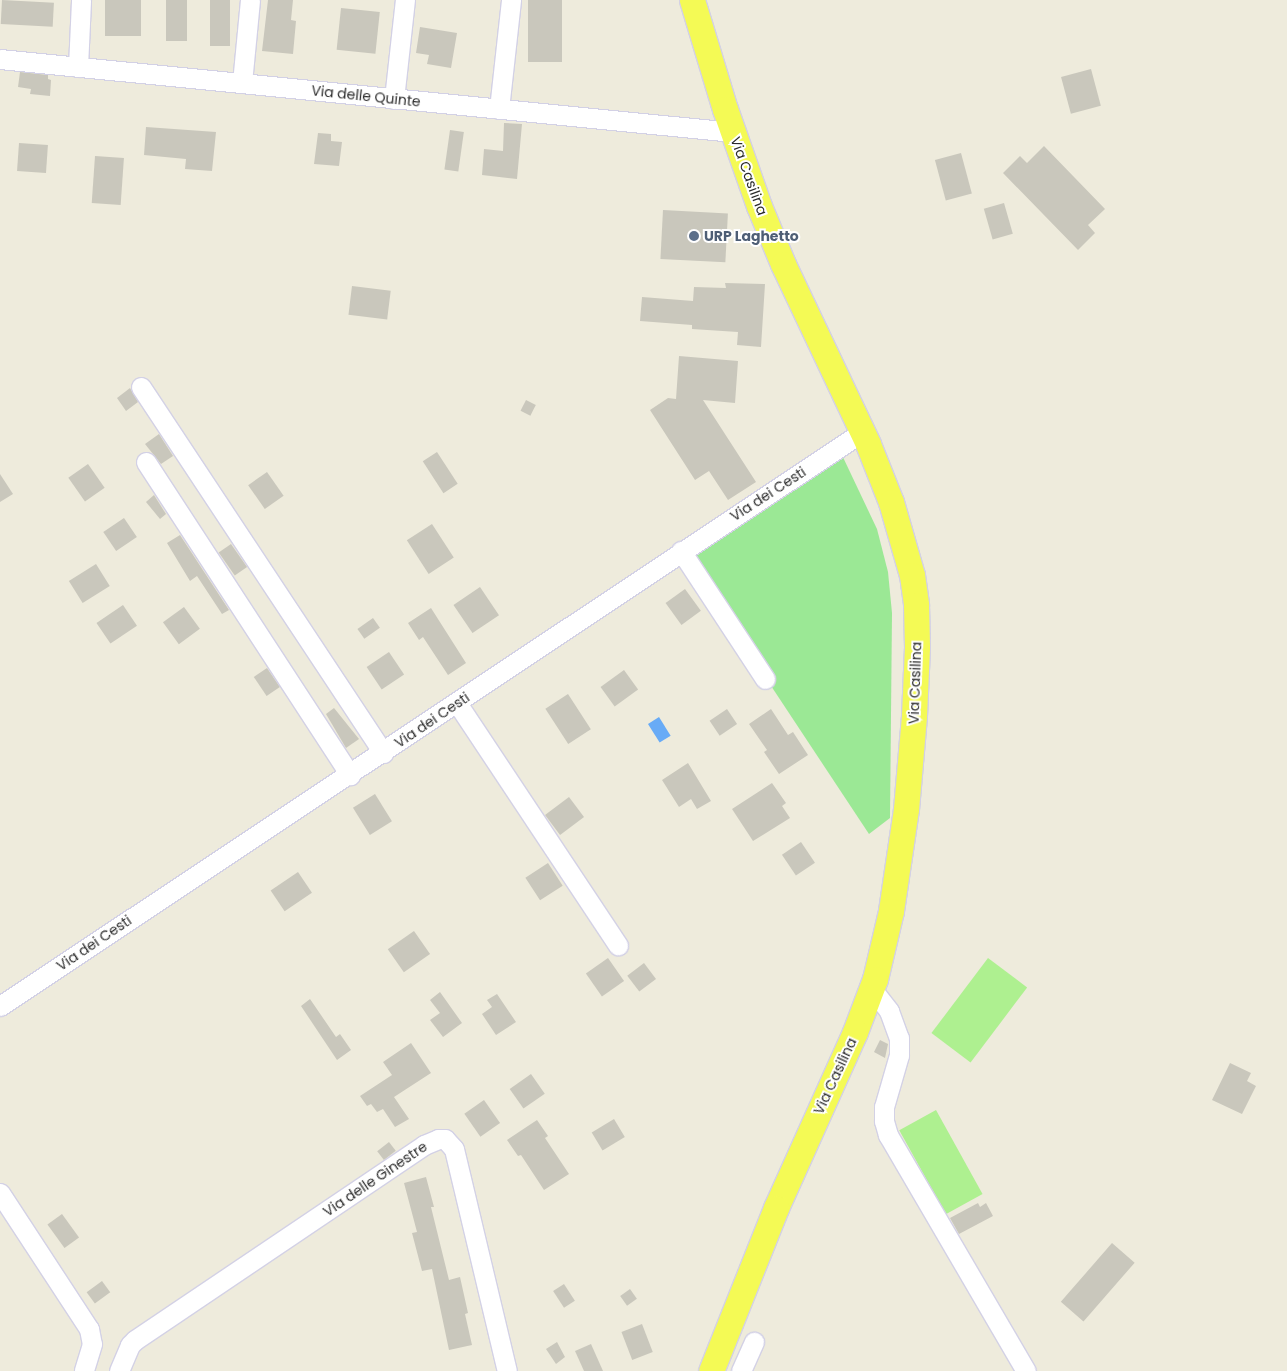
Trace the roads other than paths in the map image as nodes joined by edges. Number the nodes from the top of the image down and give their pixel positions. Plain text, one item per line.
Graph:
1 (81, 0) edge
2 (250, 0) edge
3 (405, 0) edge
4 (511, 0) edge
5 (692, 0) edge
6 (0, 59) edge
7 (78, 67) junction
8 (242, 83) junction
9 (394, 99) junction
10 (499, 109) junction
11 (733, 132) junction
12 (140, 387) dead end
13 (862, 432) junction
14 (146, 462) dead end
15 (681, 551) junction
16 (765, 679) dead end
17 (457, 703) junction
18 (383, 753) junction
19 (350, 774) junction
20 (618, 945) dead end
21 (872, 989) junction
22 (0, 1006) edge
23 (0, 1193) edge
24 (754, 1342) dead end
25 (84, 1371) edge
26 (119, 1371) edge
27 (507, 1371) edge
28 (711, 1371) edge
29 (741, 1371) edge
30 (1026, 1371) edge

1 - 7 street
2 - 8 street
3 - 9 street
4 - 10 street
5 - 11 main road, Via Casilina
6 - 7 street, Via delle Quinte
7 - 8 street, Via delle Quinte
8 - 9 street, Via delle Quinte
9 - 10 street, Via delle Quinte
10 - 11 street, Via delle Quinte
11 - 13 main road, Via Casilina
12 - 18 street
13 - 15 street, Via dei Cesti
13 - 21 main road, Via Casilina
14 - 19 street
15 - 16 street
15 - 17 street, Via dei Cesti
17 - 18 street, Via dei Cesti
17 - 20 street
18 - 19 street, Via dei Cesti
19 - 22 street, Via dei Cesti
21 - 28 main road, Via Casilina
21 - 30 street
23 - 25 street
24 - 29 street
26 - 27 street, Via delle Ginestre

